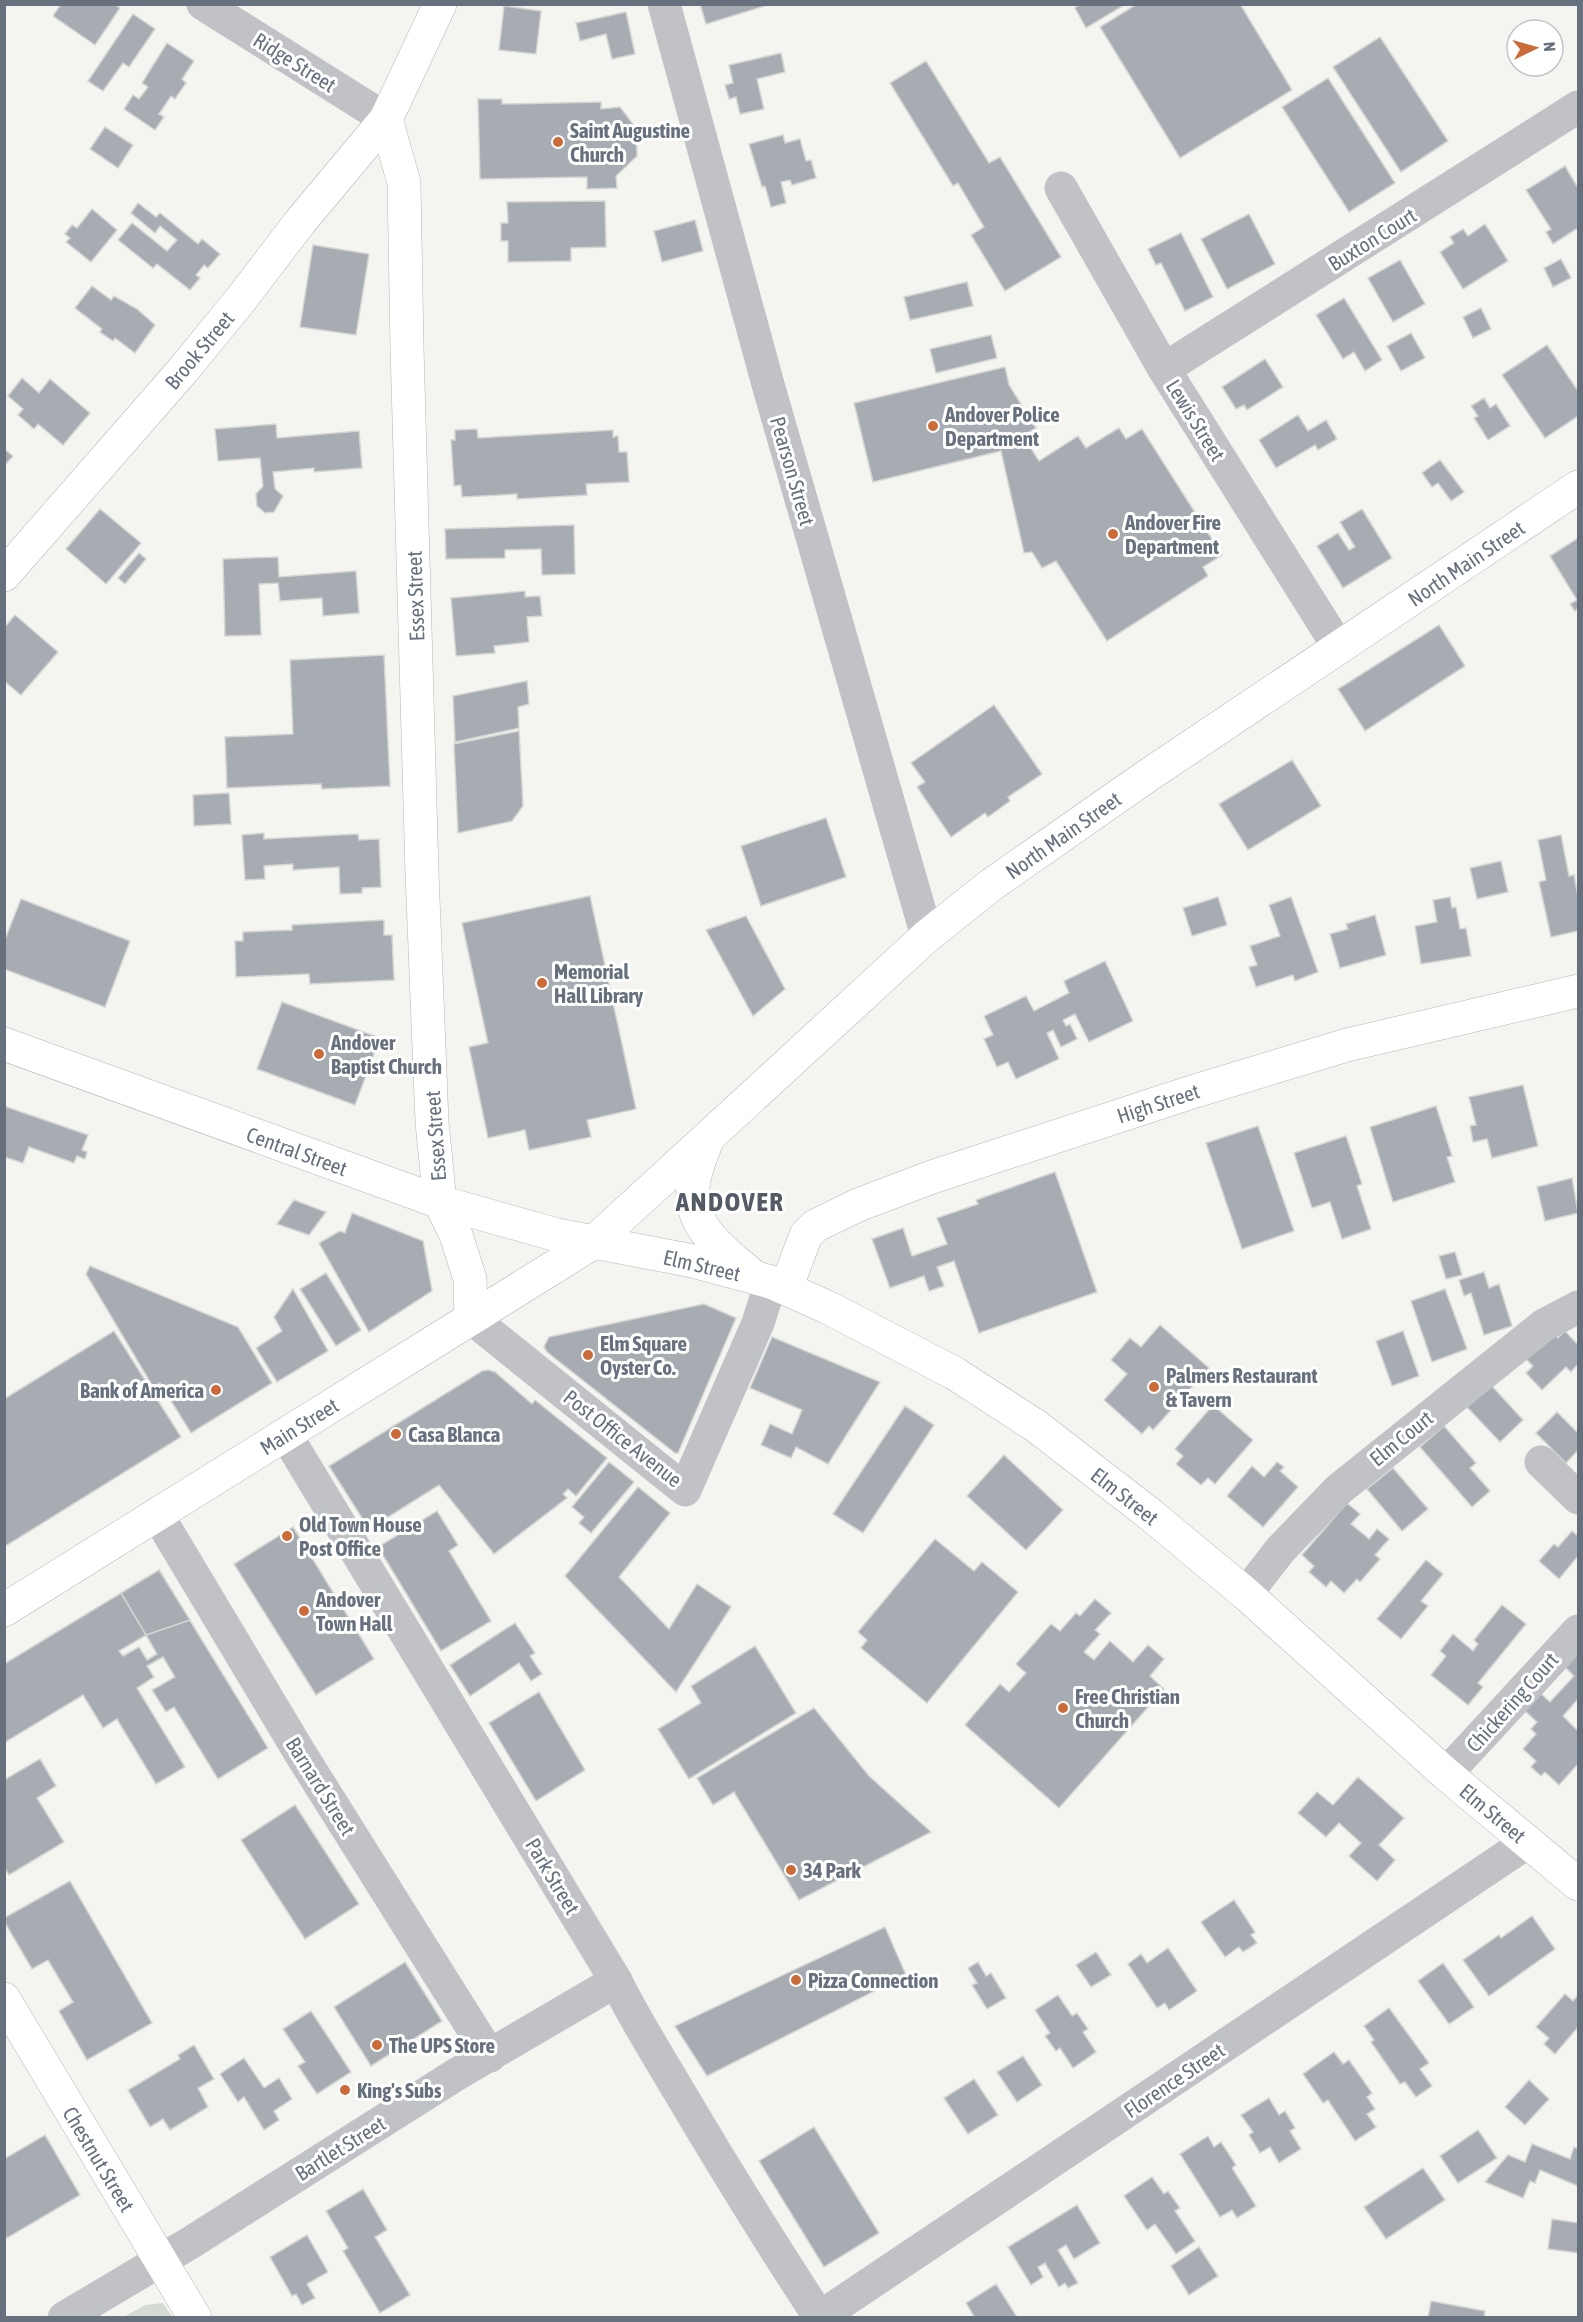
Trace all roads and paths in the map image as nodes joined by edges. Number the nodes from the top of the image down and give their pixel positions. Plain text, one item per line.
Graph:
1 (204, 4) edge
2 (440, 4) edge
3 (664, 4) edge
4 (1578, 107) edge
5 (386, 119) junction
6 (1061, 188) dead end
7 (1164, 369) junction
8 (1578, 487) edge
9 (4, 575) edge
10 (1339, 648) junction
11 (927, 936) junction
12 (1578, 991) edge
13 (4, 1044) edge
14 (708, 1138) junction
15 (440, 1202) junction
16 (594, 1242) junction
17 (770, 1283) junction
18 (1578, 1307) edge
19 (471, 1318) junction
20 (286, 1435) junction
21 (1541, 1462) dead end
22 (1578, 1498) edge
23 (158, 1514) junction
24 (1246, 1594) junction
25 (4, 1610) edge
26 (1578, 1631) edge
27 (1446, 1774) junction
28 (1528, 1842) junction
29 (1578, 1884) edge
30 (616, 1981) junction
31 (4, 2000) edge
32 (490, 2055) junction
33 (162, 2260) junction
34 (820, 2317) edge
35 (64, 2318) edge
36 (195, 2318) edge

1 - 5 street, Ridge Street
2 - 5 main road
3 - 11 street, Pearson Street
4 - 7 street, Buxton Court
5 - 9 main road, Brook Street
5 - 15 main road, Essex Street
6 - 7 street, Lewis Street
7 - 10 street, Lewis Street
8 - 10 main road, North Main Street
10 - 11 main road, North Main Street
11 - 14 main road, North Main Street
12 - 17 main road, High Street
13 - 15 main road, Central Street
14 - 16 main road, North Main Street
14 - 17 main road
15 - 16 main road, Central Street
15 - 19 main road
16 - 17 main road, Elm Street
16 - 19 main road, Main Street
17 - 19 street, Post Office Avenue
17 - 24 main road, Elm Street
18 - 24 street, Elm Court
19 - 20 main road, Main Street
20 - 23 main road, Main Street
20 - 30 street, Park Street
21 - 22 street
23 - 25 main road, Main Street
23 - 32 street, Barnard Street
24 - 27 main road, Elm Street
26 - 27 street, Chickering Court
27 - 28 main road, Elm Street
28 - 29 main road, Elm Street
28 - 34 street, Florence Street
30 - 32 street, Bartlet Street
30 - 34 street, Park Street
31 - 33 main road, Chestnut Street
32 - 33 street, Bartlet Street
33 - 35 street, Bartlet Street
33 - 36 main road, Chestnut Street

